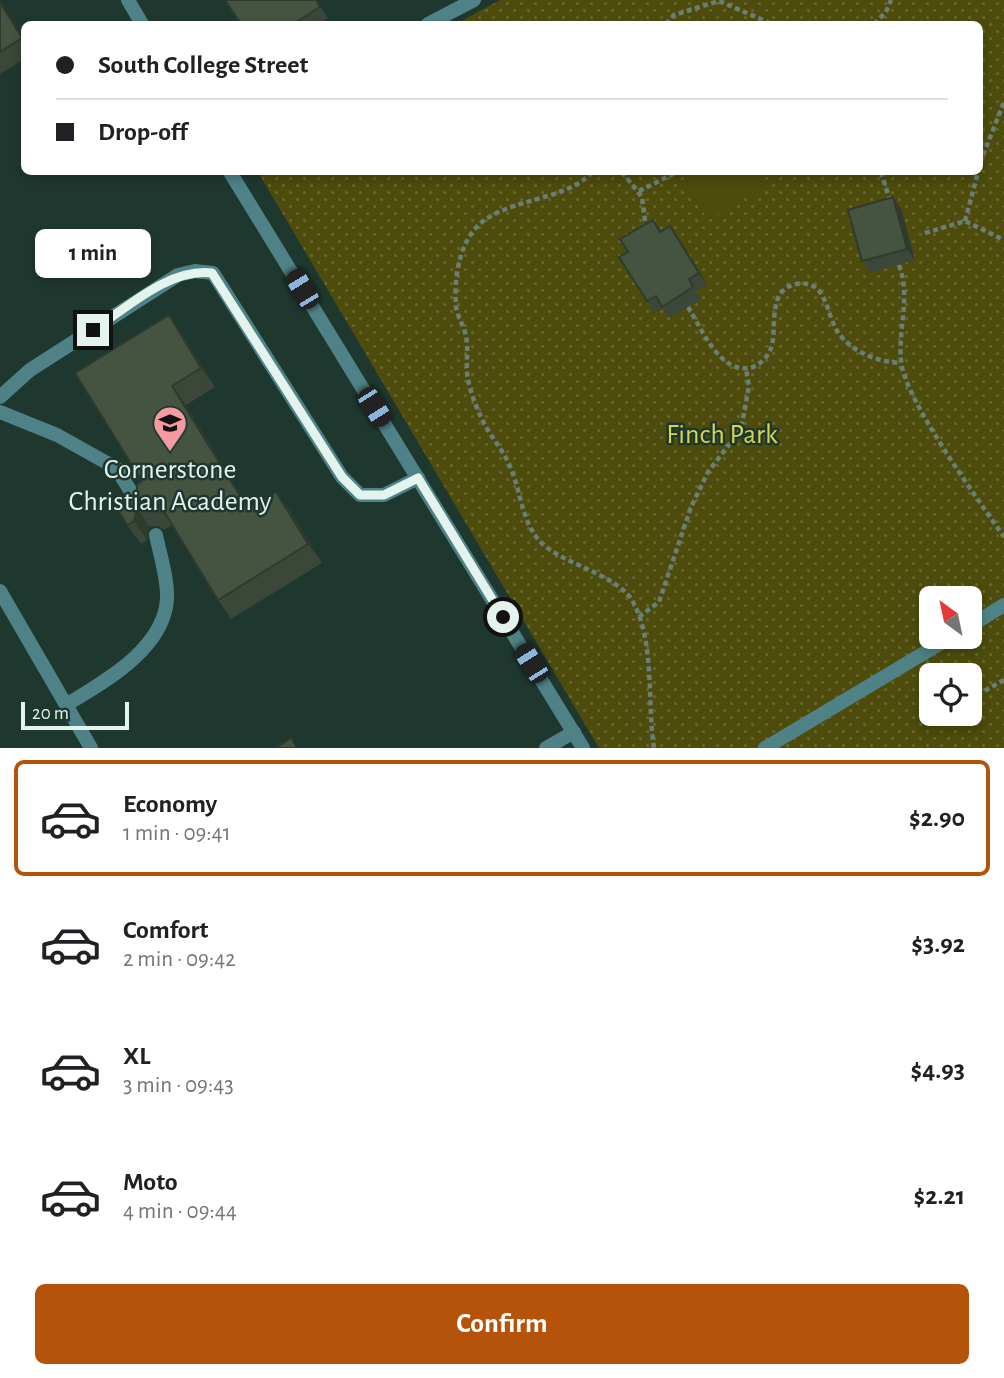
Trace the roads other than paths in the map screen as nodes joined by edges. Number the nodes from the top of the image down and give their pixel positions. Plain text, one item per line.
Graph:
1 (128, 0) edge
2 (474, 0) edge
3 (140, 21) edge
4 (434, 21) edge
5 (232, 175) edge
6 (0, 397) edge
7 (0, 412) edge
8 (418, 478) junction
9 (142, 509) edge
10 (156, 535) edge
11 (0, 591) edge
12 (1004, 605) edge
13 (982, 619) edge
14 (931, 649) edge
15 (66, 705) junction
16 (574, 732) junction
17 (91, 748) edge
18 (546, 748) edge
19 (583, 748) edge
20 (765, 748) edge

1 - 3 street
2 - 4 street
5 - 8 street
6 - 8 street
7 - 9 street
8 - 16 street
10 - 15 street
11 - 15 street
12 - 13 street
14 - 20 street
15 - 17 street
16 - 18 street
16 - 19 street

